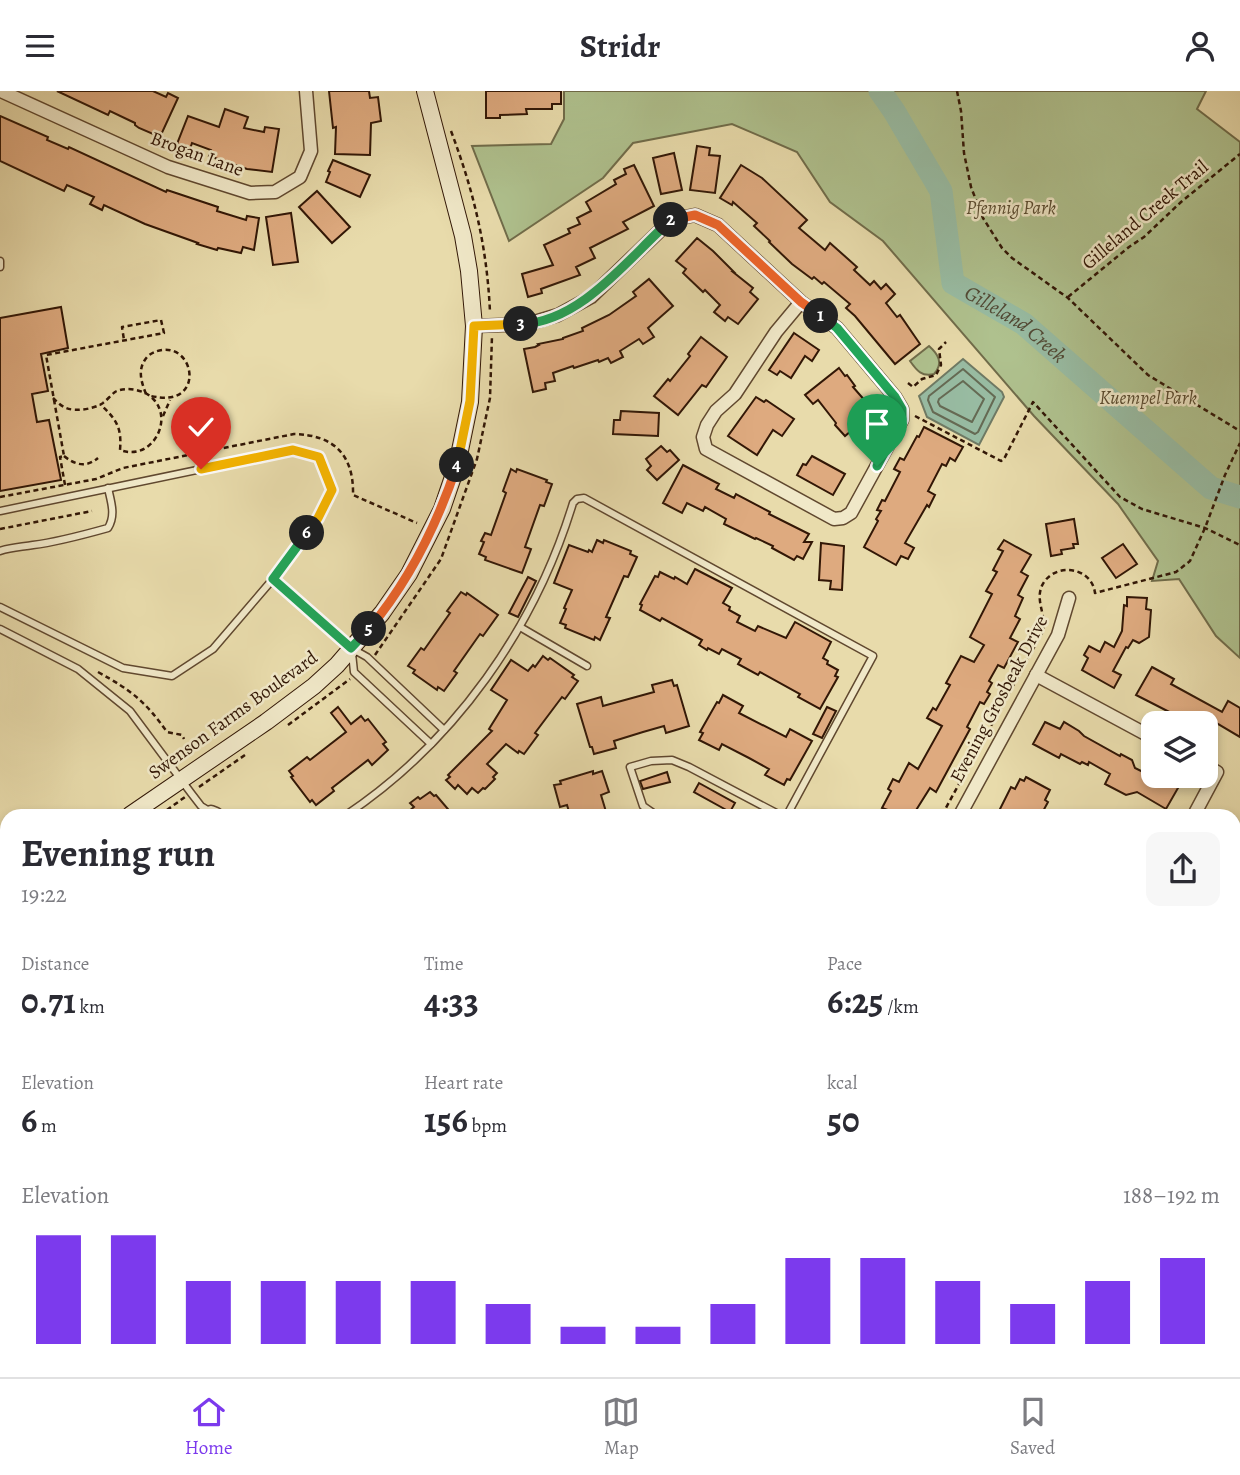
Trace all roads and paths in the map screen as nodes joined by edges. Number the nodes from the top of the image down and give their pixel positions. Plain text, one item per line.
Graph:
1 (1, 91) edge
2 (306, 91) edge
3 (425, 91) edge
4 (957, 91) edge
5 (451, 130) dead end
6 (1240, 154) edge
7 (0, 261) edge
8 (0, 267) edge
9 (1068, 298) junction
10 (801, 302) junction
11 (491, 325) junction
12 (474, 326) junction
13 (124, 340) junction
14 (946, 342) dead end
15 (908, 383) dead end
16 (148, 395) junction
17 (53, 398) junction
18 (171, 398) junction
19 (100, 404) junction
20 (912, 416) dead end
21 (162, 419) junction
22 (1240, 431) edge
23 (1240, 443) edge
24 (64, 456) junction
25 (98, 458) dead end
26 (65, 485) dead end
27 (108, 488) junction
28 (0, 511) edge
29 (92, 511) dead end
30 (1205, 528) junction
31 (0, 529) edge
32 (1240, 545) edge
33 (0, 551) edge
34 (273, 579) junction
35 (1069, 598) dead end
36 (0, 607) edge
37 (520, 627) junction
38 (0, 629) edge
39 (351, 648) junction
40 (371, 660) junction
41 (587, 667) dead end
42 (356, 674) junction
43 (1037, 675) junction
44 (444, 730) junction
45 (280, 731) dead end
46 (1141, 731) edge
47 (430, 744) junction
48 (246, 754) dead end
49 (186, 787) junction
50 (1204, 788) edge
51 (142, 809) edge
52 (166, 809) edge
53 (206, 809) edge
54 (355, 809) edge
55 (646, 809) edge
56 (769, 809) edge
57 (791, 809) edge
58 (963, 809) edge
59 (1196, 809) edge

1 - 2 street, Brogan Lane
3 - 12 street, Swenson Farms Boulevard
4 - 9 path
5 - 11 path
6 - 9 path, Gilleland Creek Trail
7 - 8 lane
9 - 22 path
10 - 10 street
10 - 11 street
11 - 12 street
11 - 40 path
12 - 39 street, Swenson Farms Boulevard
13 - 13 path
13 - 17 path
14 - 15 path
16 - 18 path
16 - 18 path
16 - 19 path
16 - 21 path
17 - 19 path
17 - 24 path
18 - 21 path
19 - 21 path
20 - 30 path
23 - 30 path
24 - 25 path
24 - 26 path
27 - 28 lane
27 - 33 lane
27 - 34 lane
29 - 31 path
30 - 32 path
34 - 36 lane
34 - 39 lane
35 - 43 street, Evening Grosbeak Drive
37 - 41 lane
37 - 44 lane
37 - 57 lane
38 - 49 lane
39 - 40 lane
39 - 42 lane
39 - 49 street, Swenson Farms Boulevard
40 - 44 lane
42 - 45 path
42 - 47 lane
43 - 46 street
43 - 58 street, Evening Grosbeak Drive
44 - 47 lane
47 - 54 lane
48 - 49 path
49 - 51 street, Swenson Farms Boulevard
49 - 52 path
49 - 53 lane
50 - 59 street
55 - 56 lane

